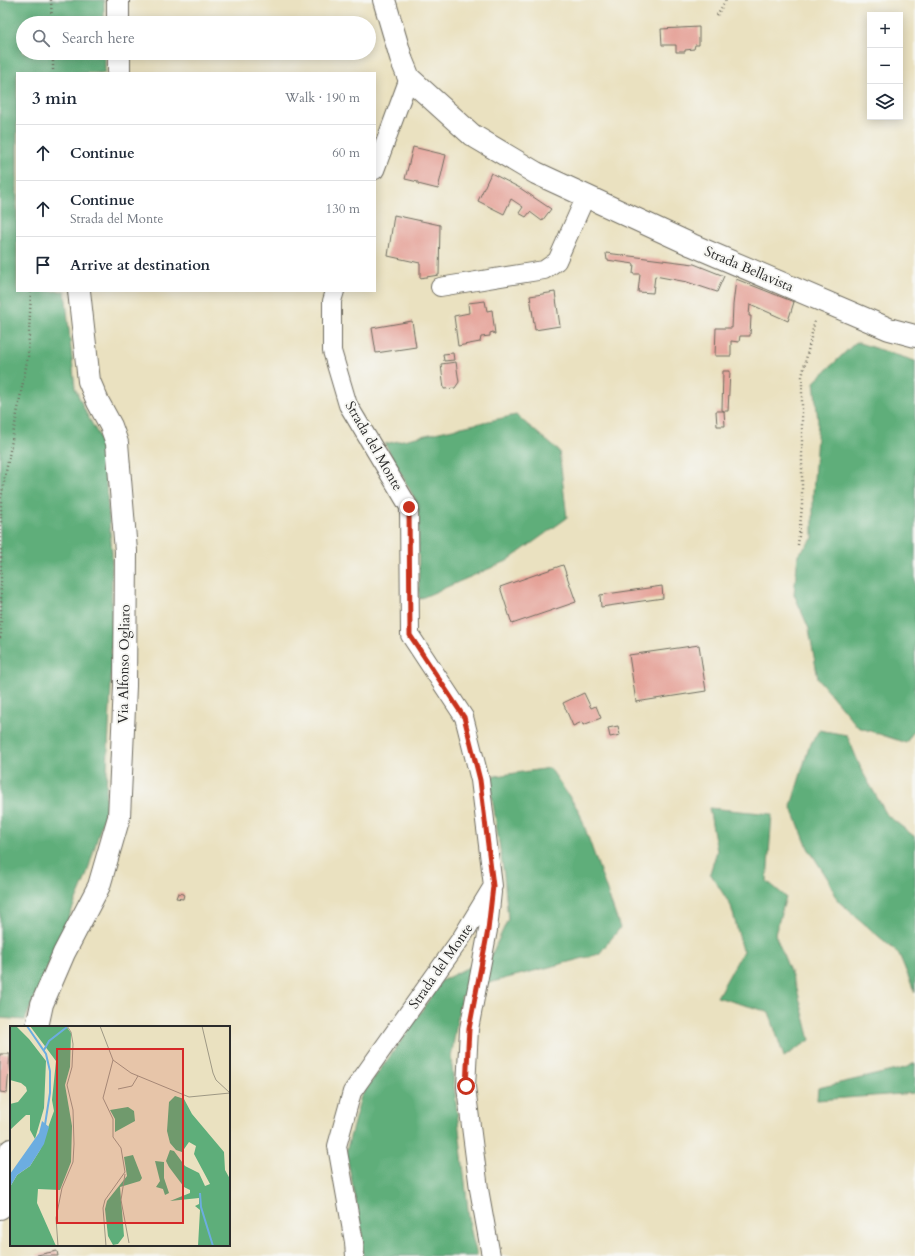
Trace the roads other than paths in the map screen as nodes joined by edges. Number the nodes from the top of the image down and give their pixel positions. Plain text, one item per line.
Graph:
1 (118, 0) edge
2 (384, 0) edge
3 (118, 16) edge
4 (119, 60) edge
5 (119, 72) edge
6 (409, 78) junction
7 (376, 167) edge
8 (586, 196) junction
9 (440, 287) dead end
10 (79, 292) edge
11 (335, 292) edge
12 (915, 336) edge
13 (493, 886) junction
14 (37, 1026) edge
15 (10, 1155) edge
16 (0, 1208) edge
17 (355, 1256) edge
18 (490, 1256) edge

1 - 3 main road
2 - 6 main road, Strada Bellavista
4 - 5 main road
6 - 7 street
6 - 8 main road, Strada Bellavista
8 - 9 street
8 - 12 main road, Strada Bellavista
10 - 14 main road, Via Alfonso Ogliaro
11 - 13 street, Strada del Monte
13 - 17 street, Strada del Monte
13 - 18 street
15 - 16 main road

